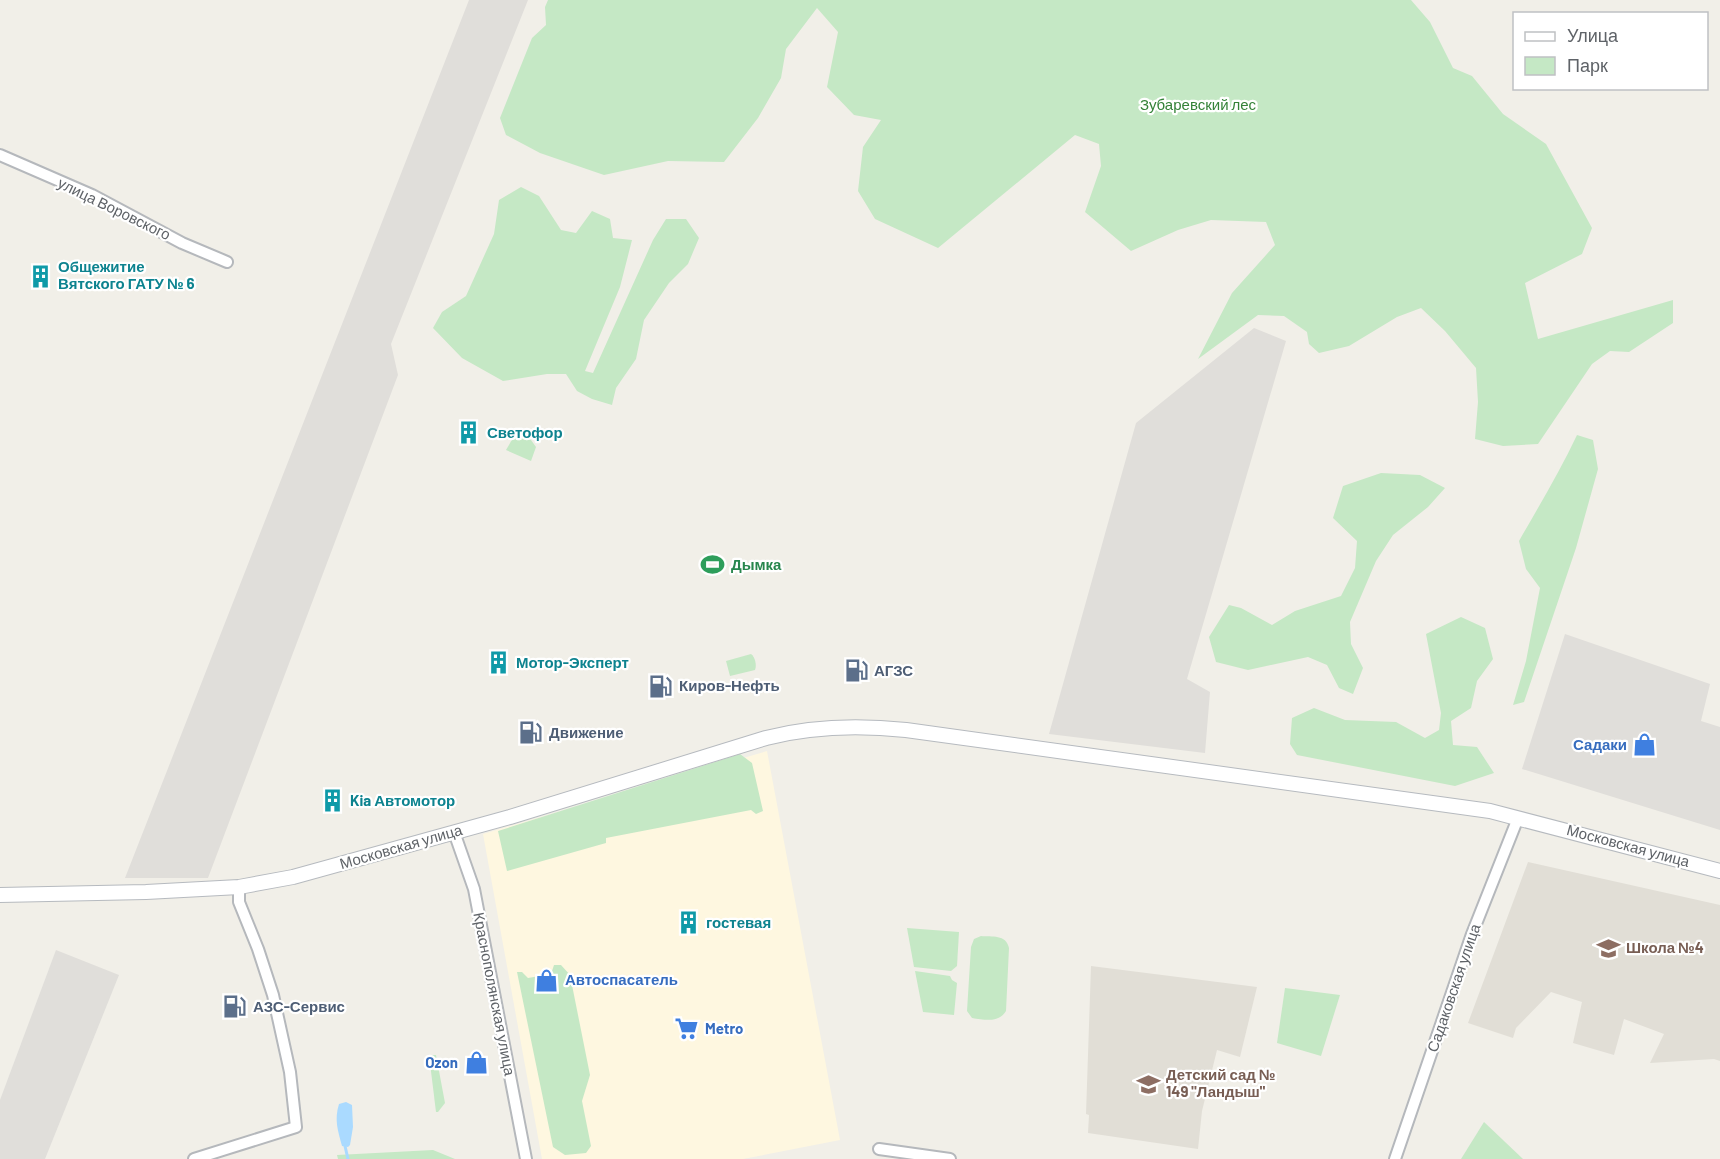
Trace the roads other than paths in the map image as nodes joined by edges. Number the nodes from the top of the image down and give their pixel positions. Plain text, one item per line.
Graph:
1 (0, 155) edge
2 (228, 262) dead end
3 (1518, 818) junction
4 (454, 832) junction
5 (1720, 871) edge
6 (239, 887) junction
7 (0, 895) edge
8 (879, 1149) dead end
9 (194, 1159) edge
10 (526, 1159) edge
11 (950, 1159) edge
12 (1395, 1159) edge

1 - 2 street, улица Воровского
3 - 4 main road, Московская улица
3 - 5 main road, Московская улица
3 - 12 street, Садаковская улица
4 - 6 main road, Московская улица
4 - 10 street, Краснополянская улица
6 - 7 main road, Московская улица
6 - 9 street
8 - 11 street

